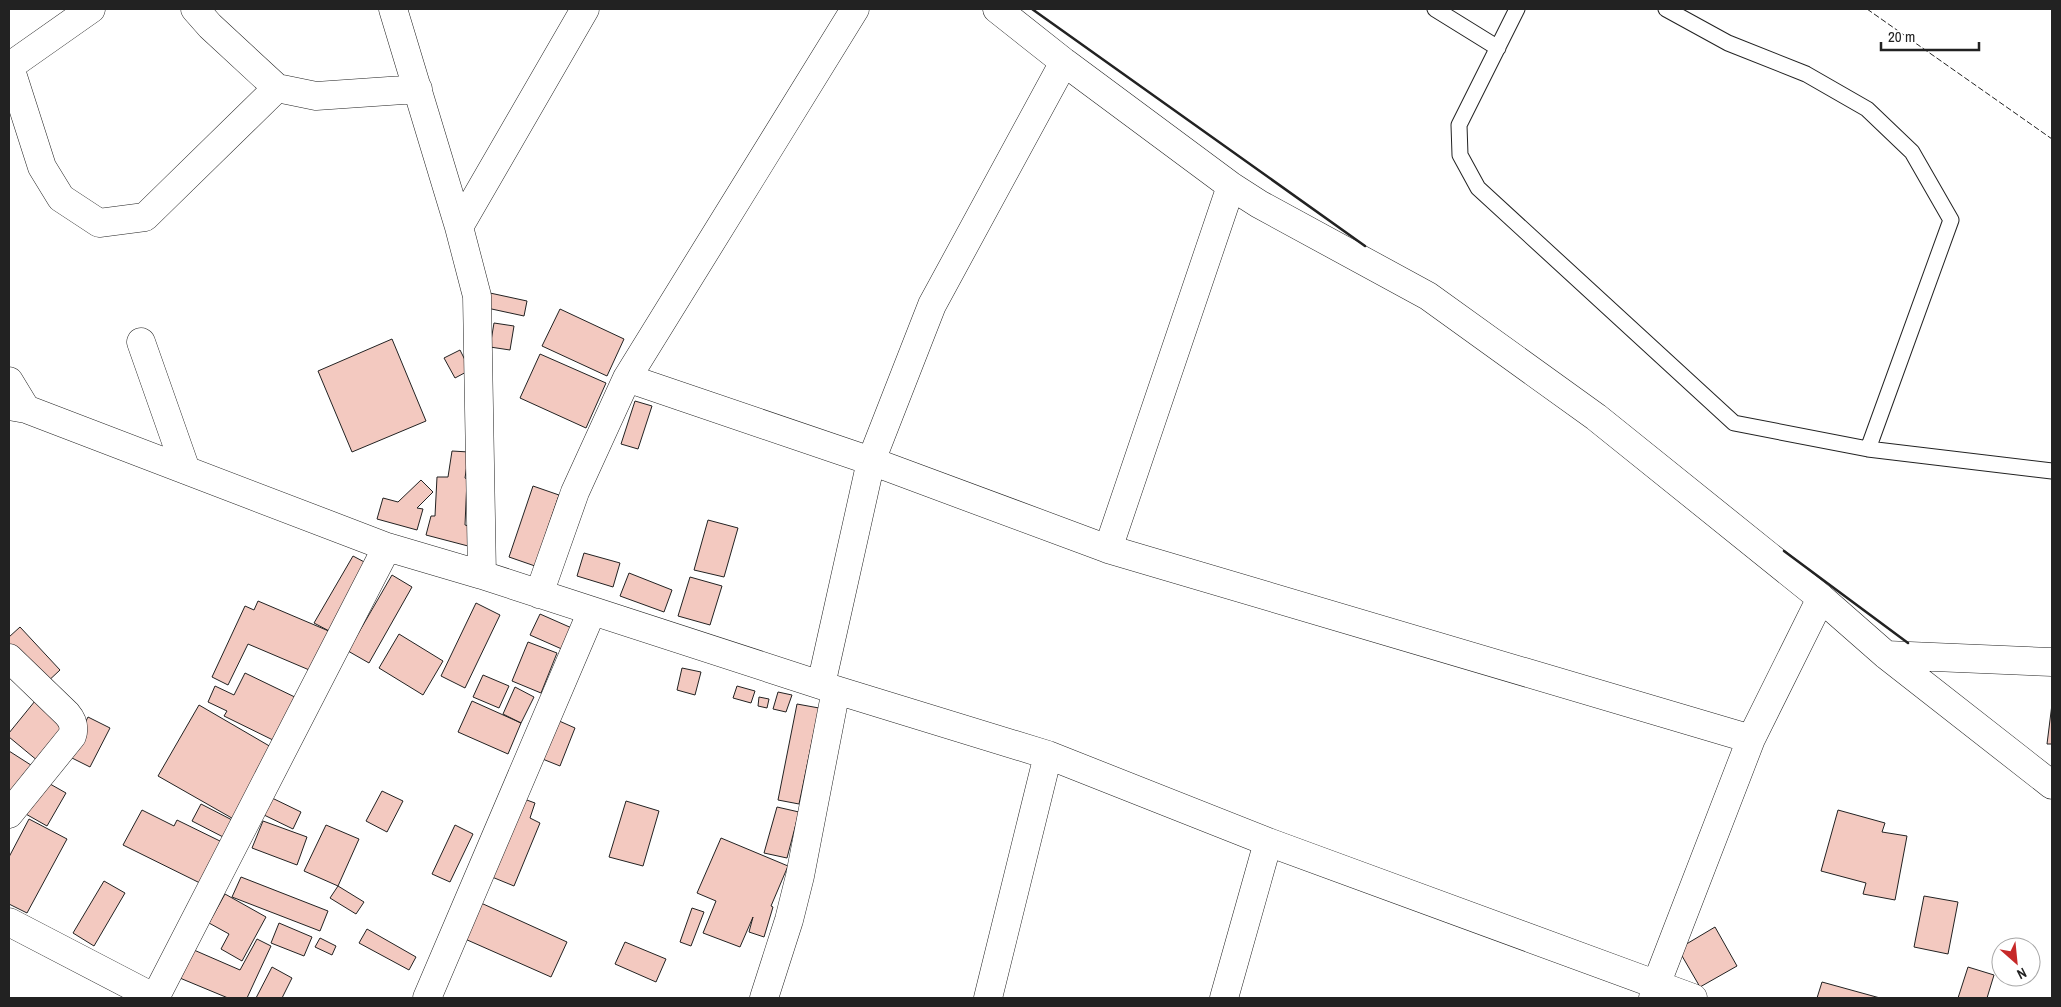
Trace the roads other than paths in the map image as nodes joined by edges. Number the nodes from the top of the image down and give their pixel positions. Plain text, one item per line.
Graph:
1 (91, 9) edge
2 (194, 9) edge
3 (393, 9) edge
4 (585, 9) edge
5 (856, 9) edge
6 (998, 9) edge
7 (1435, 9) edge
8 (1517, 9) edge
9 (1666, 9) edge
10 (1498, 48) junction
11 (1064, 62) junction
12 (9, 65) edge
13 (277, 88) junction
14 (418, 89) junction
15 (1231, 186) junction
16 (459, 227) junction
17 (141, 342) dead end
18 (627, 378) junction
19 (9, 381) edge
20 (18, 408) edge
21 (1868, 449) junction
22 (871, 461) junction
23 (186, 470) junction
24 (2052, 471) edge
25 (387, 547) junction
26 (1108, 549) junction
27 (482, 575) junction
28 (539, 594) junction
29 (1821, 598) junction
30 (592, 611) junction
31 (1886, 656) junction
32 (9, 658) edge
33 (2052, 662) edge
34 (828, 688) junction
35 (1751, 739) junction
36 (1048, 755) junction
37 (2052, 786) edge
38 (9, 814) edge
39 (1268, 842) junction
40 (9, 922) edge
41 (1654, 992) edge
42 (155, 998) edge
43 (427, 998) edge
44 (764, 998) edge
45 (988, 998) edge
46 (1224, 998) edge
47 (1693, 998) edge

1 - 12 street
2 - 13 street
3 - 14 street
4 - 16 street
5 - 18 street
6 - 11 street
7 - 10 lane
8 - 10 lane
9 - 21 lane
10 - 21 lane
11 - 15 street
11 - 22 street
12 - 13 street
13 - 14 street
14 - 16 street
15 - 26 street
15 - 29 street
16 - 27 street
17 - 23 street
18 - 22 street
18 - 28 street
19 - 20 street
20 - 23 street
21 - 24 lane
22 - 26 street
22 - 34 street
23 - 25 street
25 - 27 street
25 - 42 street
26 - 35 street
27 - 28 street
28 - 30 street
29 - 31 street
29 - 35 street
30 - 34 street
30 - 43 street
31 - 33 street
31 - 37 street
32 - 38 street
34 - 36 street
34 - 44 street
35 - 41 street
36 - 39 street
36 - 45 street
39 - 41 street
39 - 46 street
40 - 42 street
41 - 47 street

